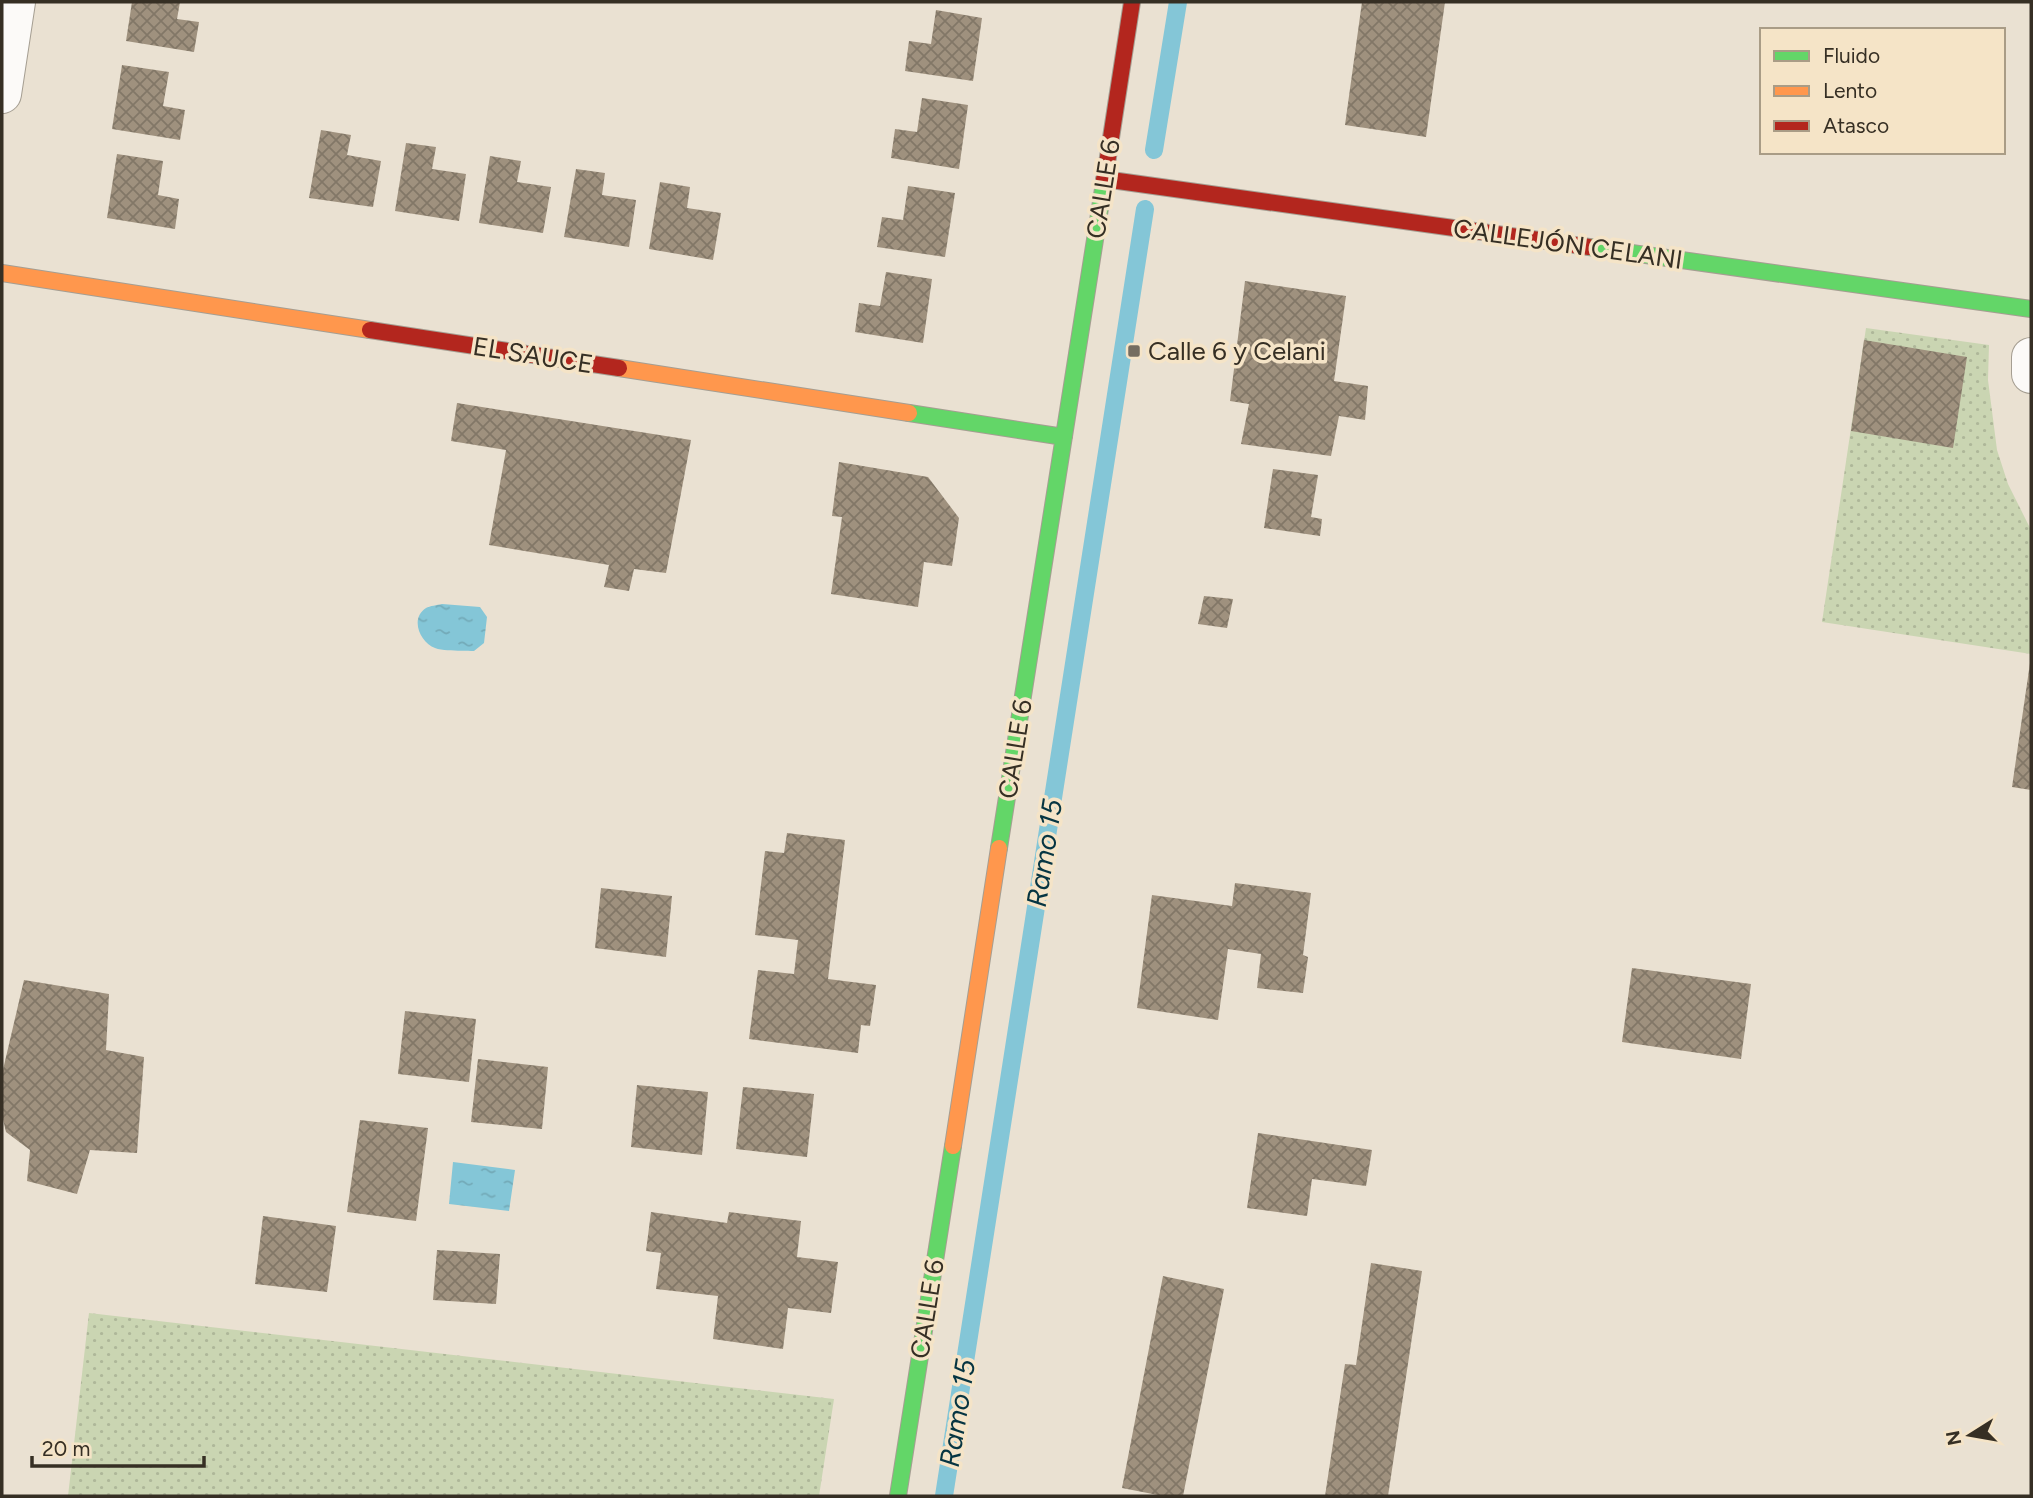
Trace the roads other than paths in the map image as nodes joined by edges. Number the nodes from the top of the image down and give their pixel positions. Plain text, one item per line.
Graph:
1 (16, 2) edge
2 (1132, 2) edge
3 (2, 94) edge
4 (1104, 179) junction
5 (2, 273) edge
6 (2031, 309) edge
7 (2031, 357) edge
8 (2031, 374) edge
9 (1064, 437) junction
10 (898, 1496) edge

1 - 3 street
2 - 4 street, CALLE 6
4 - 6 street, CALLEJÓN CELANI
4 - 9 street, CALLE 6
5 - 9 street, EL SAUCE
7 - 8 street
9 - 10 street, CALLE 6

